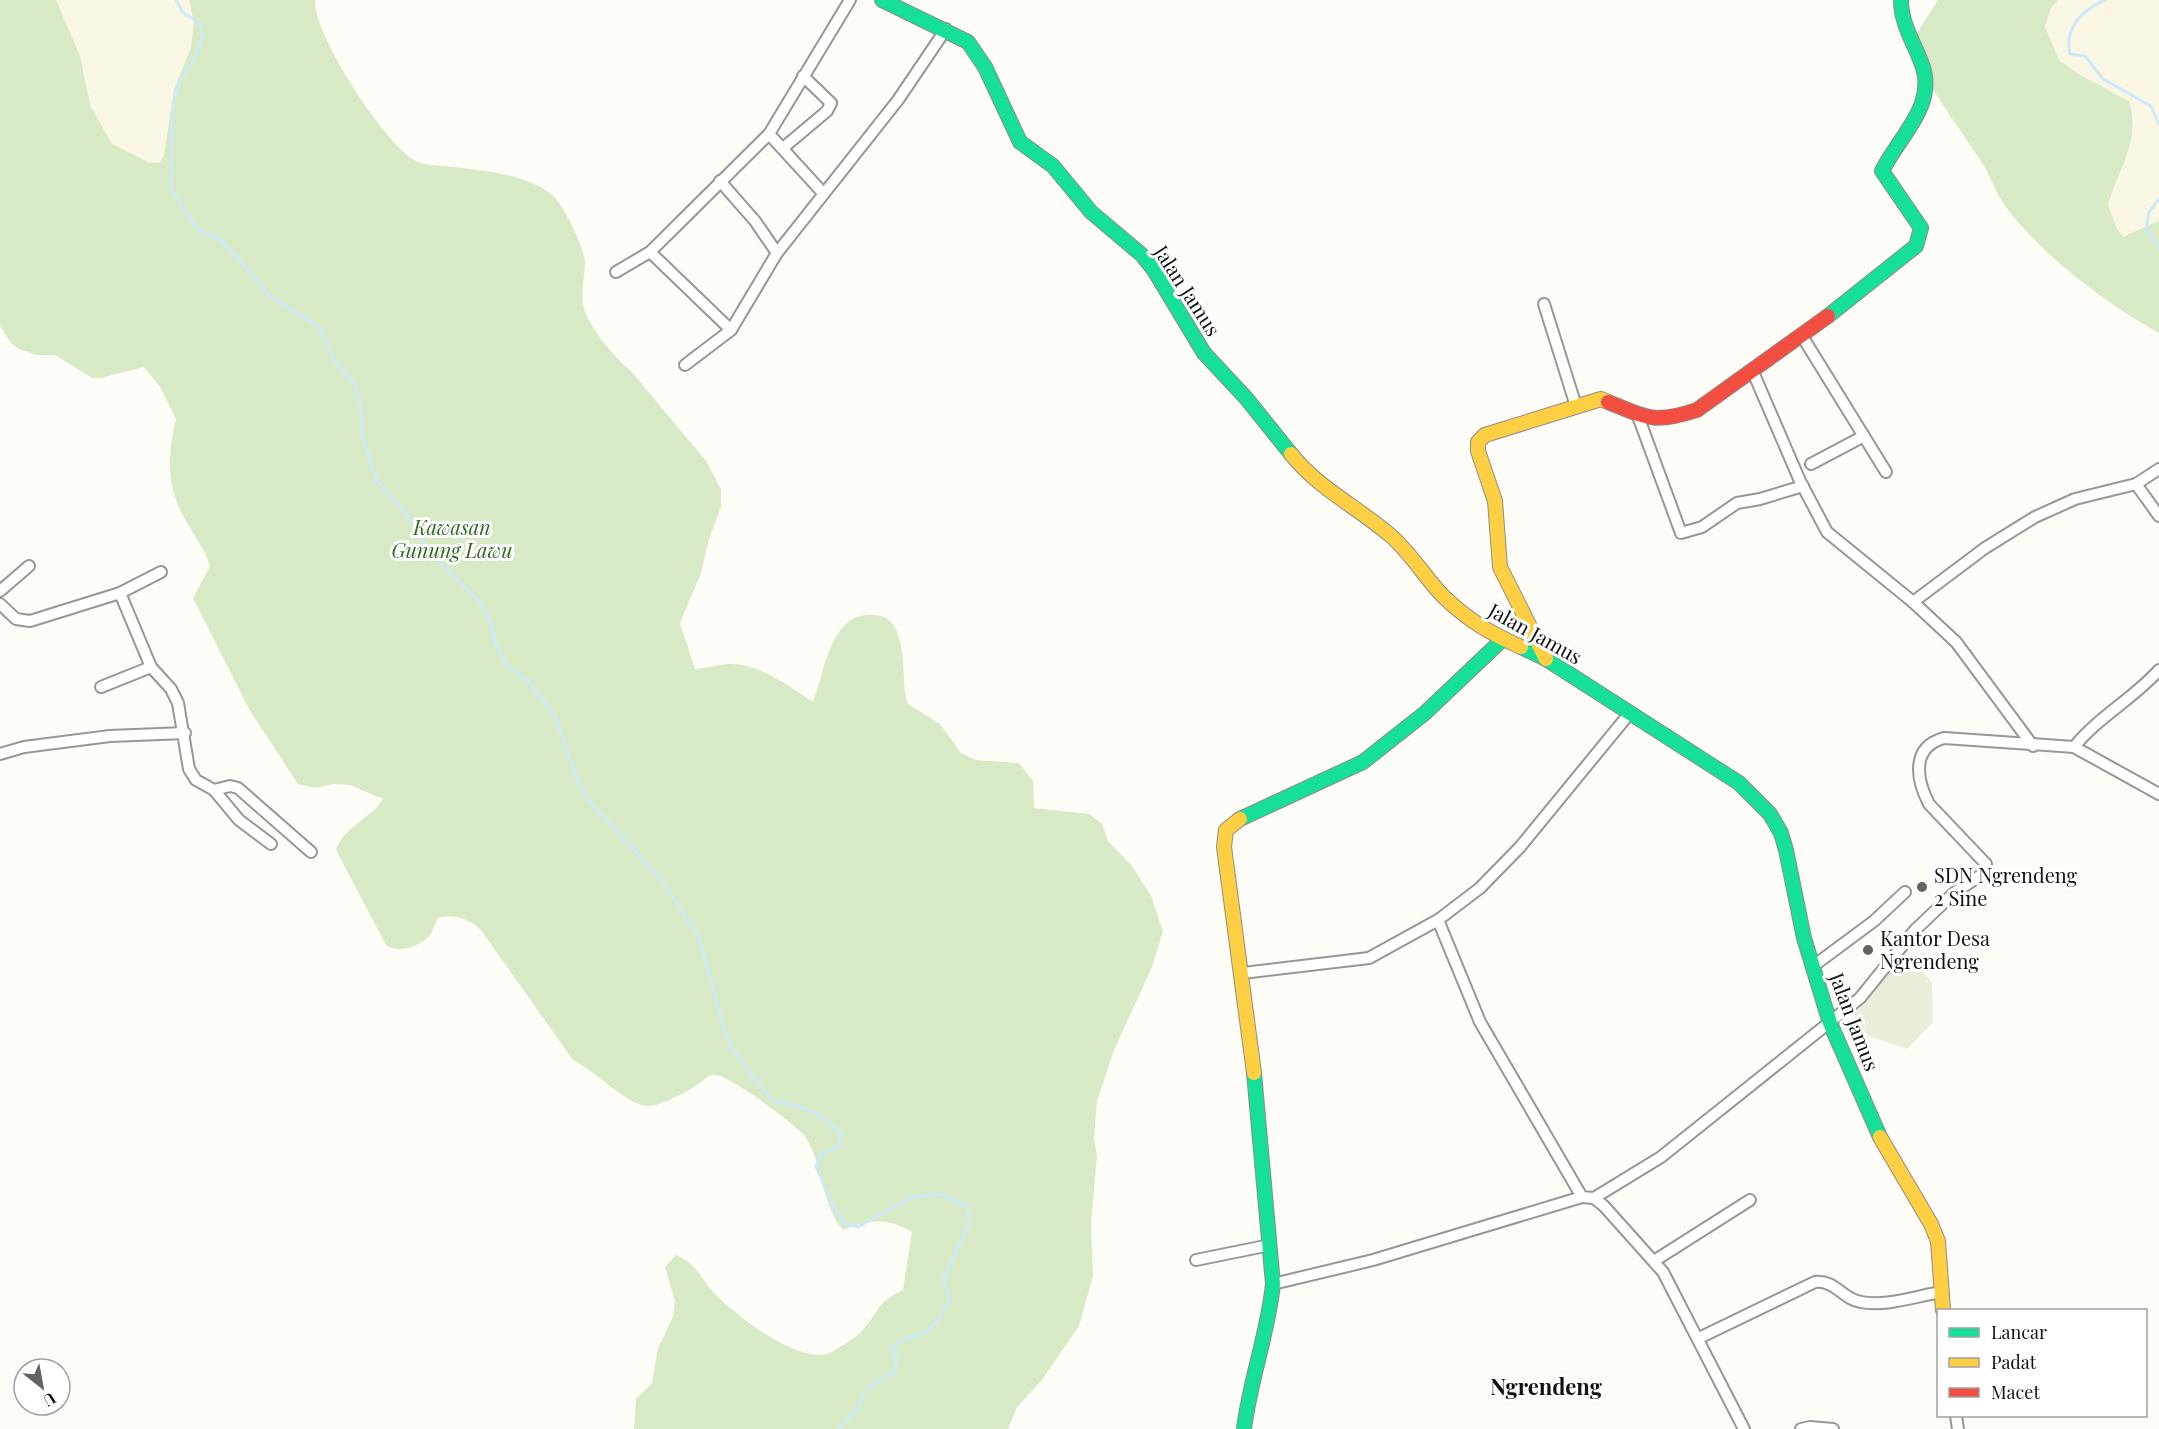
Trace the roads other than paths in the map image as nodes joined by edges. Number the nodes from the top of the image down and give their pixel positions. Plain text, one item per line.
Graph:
1 (850, 0) edge
2 (882, 0) edge
3 (1901, 0) edge
4 (946, 29) junction
5 (803, 76) junction
6 (769, 134) junction
7 (783, 148) junction
8 (720, 181) junction
9 (823, 193) junction
10 (650, 252) junction
11 (777, 253) junction
12 (616, 272) dead end
13 (1544, 304) dead end
14 (731, 330) junction
15 (1802, 336) junction
16 (685, 365) dead end
17 (1753, 372) junction
18 (1576, 406) junction
19 (1638, 416) junction
20 (1864, 436) junction
21 (1811, 464) dead end
22 (2159, 470) edge
23 (1886, 472) dead end
24 (2136, 484) junction
25 (1803, 486) junction
26 (2159, 516) edge
27 (29, 566) dead end
28 (160, 572) dead end
29 (0, 591) edge
30 (120, 593) junction
31 (1913, 602) junction
32 (0, 603) edge
33 (1503, 639) junction
34 (1546, 659) junction
35 (151, 667) junction
36 (2159, 670) edge
37 (101, 687) dead end
38 (1629, 714) junction
39 (185, 733) junction
40 (2033, 746) junction
41 (2074, 747) junction
42 (0, 754) edge
43 (214, 790) junction
44 (2159, 794) edge
45 (271, 844) dead end
46 (311, 852) dead end
47 (1905, 892) dead end
48 (1438, 920) junction
49 (1812, 967) junction
50 (1243, 973) junction
51 (1830, 1023) junction
52 (1582, 1197) junction
53 (1594, 1198) junction
54 (1750, 1200) dead end
55 (1270, 1245) junction
56 (1196, 1260) dead end
57 (1654, 1261) junction
58 (1273, 1284) junction
59 (1941, 1292) junction
60 (1942, 1309) edge
61 (1699, 1338) junction
62 (1244, 1429) edge
63 (1743, 1429) edge
64 (1802, 1429) edge
65 (1833, 1429) edge

1 - 5 street
2 - 4 street, Jalan Jamus
3 - 15 street
4 - 9 street
4 - 33 street, Jalan Jamus
5 - 6 street
5 - 7 street
6 - 7 street
6 - 8 street
7 - 9 street
8 - 10 street
8 - 11 street
9 - 11 street
10 - 12 street
10 - 14 street
11 - 14 street
13 - 18 street
14 - 16 street
15 - 17 street
15 - 20 street
17 - 19 street
17 - 25 street
18 - 19 street
18 - 34 street
19 - 25 street
20 - 21 street
20 - 23 street
22 - 24 street
24 - 26 street
24 - 31 street
25 - 31 street
27 - 29 street
28 - 30 street
30 - 32 street
30 - 35 street
31 - 40 street
33 - 34 street, Jalan Jamus
33 - 50 street
34 - 38 street, Jalan Jamus
35 - 37 street
35 - 39 street
36 - 41 street
38 - 48 street
38 - 49 street, Jalan Jamus
39 - 42 street
39 - 43 street
40 - 41 street
40 - 51 street
41 - 44 street
43 - 45 street
43 - 46 street
47 - 49 street
48 - 50 street
48 - 52 street
49 - 51 street, Jalan Jamus
50 - 55 street
51 - 53 street
51 - 59 street, Jalan Jamus
52 - 53 street
52 - 58 street
53 - 57 street
54 - 57 street
55 - 56 street
55 - 58 street
57 - 61 street
58 - 62 street
59 - 60 street, Jalan Jamus
59 - 61 street
61 - 63 street
64 - 65 street

